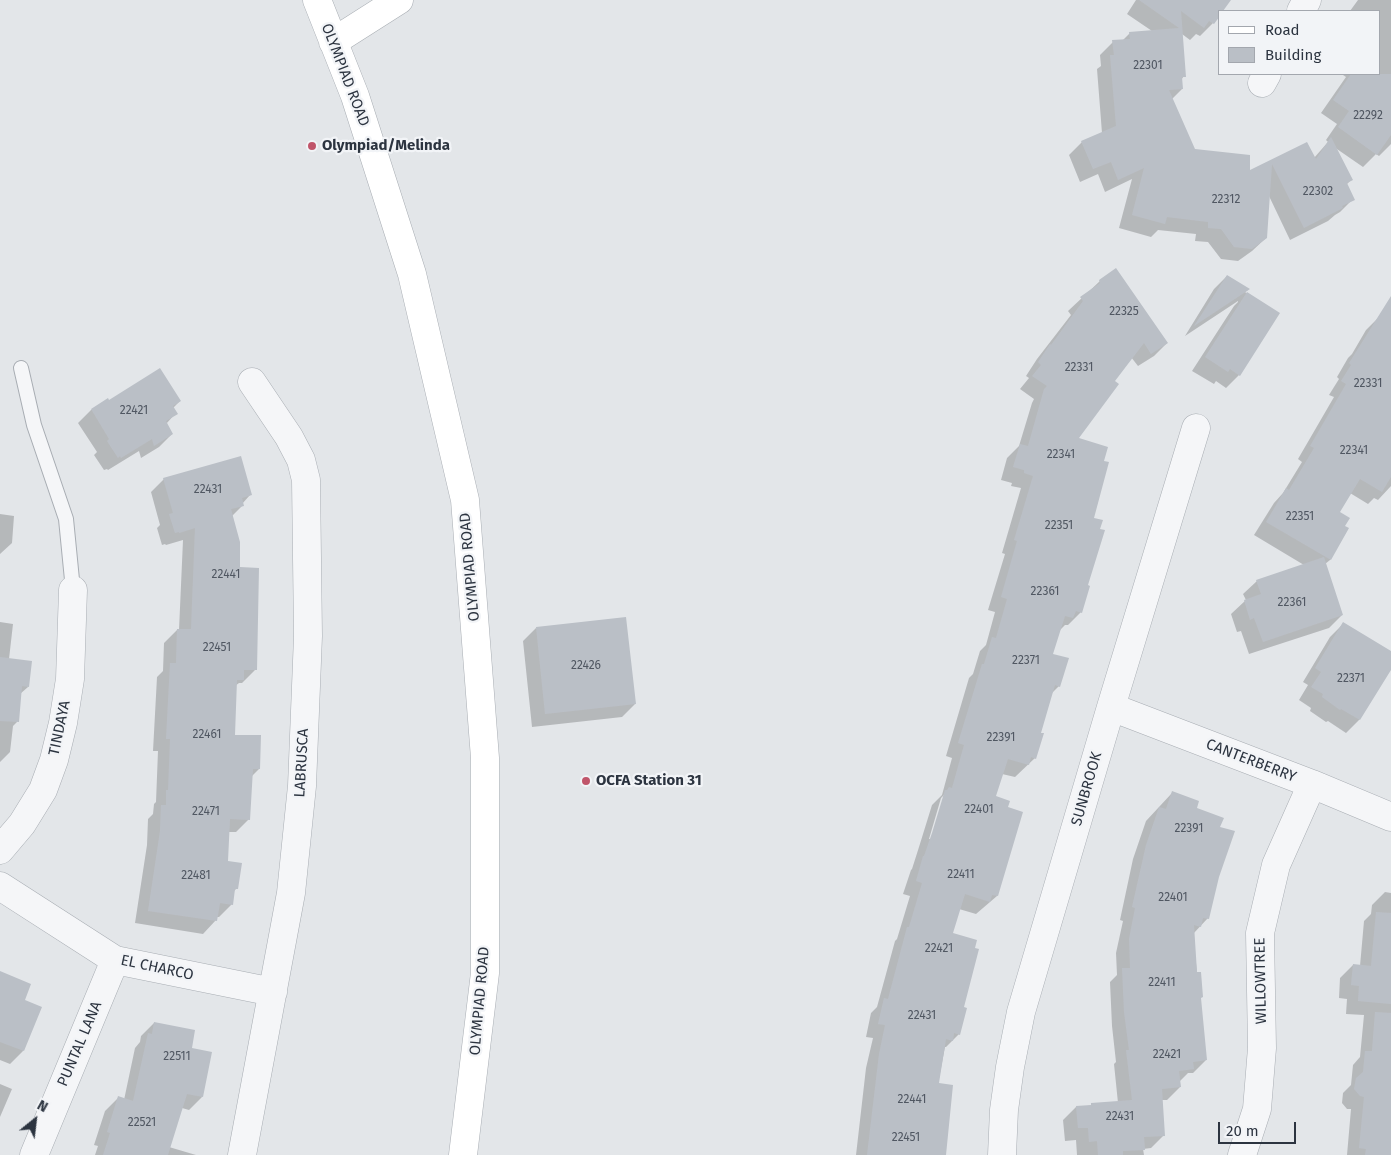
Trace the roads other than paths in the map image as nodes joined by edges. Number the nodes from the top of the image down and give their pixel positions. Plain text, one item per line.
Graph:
1 (317, 0) edge
2 (399, 0) edge
3 (334, 42) junction
4 (21, 368) dead end
5 (252, 382) dead end
6 (1196, 428) dead end
7 (73, 590) joint
8 (1111, 707) junction
9 (1312, 784) junction
10 (1391, 817) edge
11 (0, 850) edge
12 (0, 886) edge
13 (115, 960) junction
14 (273, 992) junction
15 (34, 1155) edge
16 (242, 1155) edge
17 (463, 1155) edge
18 (1002, 1155) edge
19 (1242, 1155) edge

1 - 3 main road, OLYMPIAD ROAD
2 - 3 main road
3 - 17 main road, OLYMPIAD ROAD
4 - 7 lane
5 - 14 street, LABRUSCA
6 - 8 street, SUNBROOK
7 - 11 street, TINDAYA
8 - 9 street, CANTERBERRY
8 - 18 street, SUNBROOK
9 - 10 street, CANTERBERRY
9 - 19 street, WILLOWTREE
12 - 13 street, EL CHARCO
13 - 14 street, EL CHARCO
13 - 15 street, PUNTAL LANA
14 - 16 street, LABRUSCA

